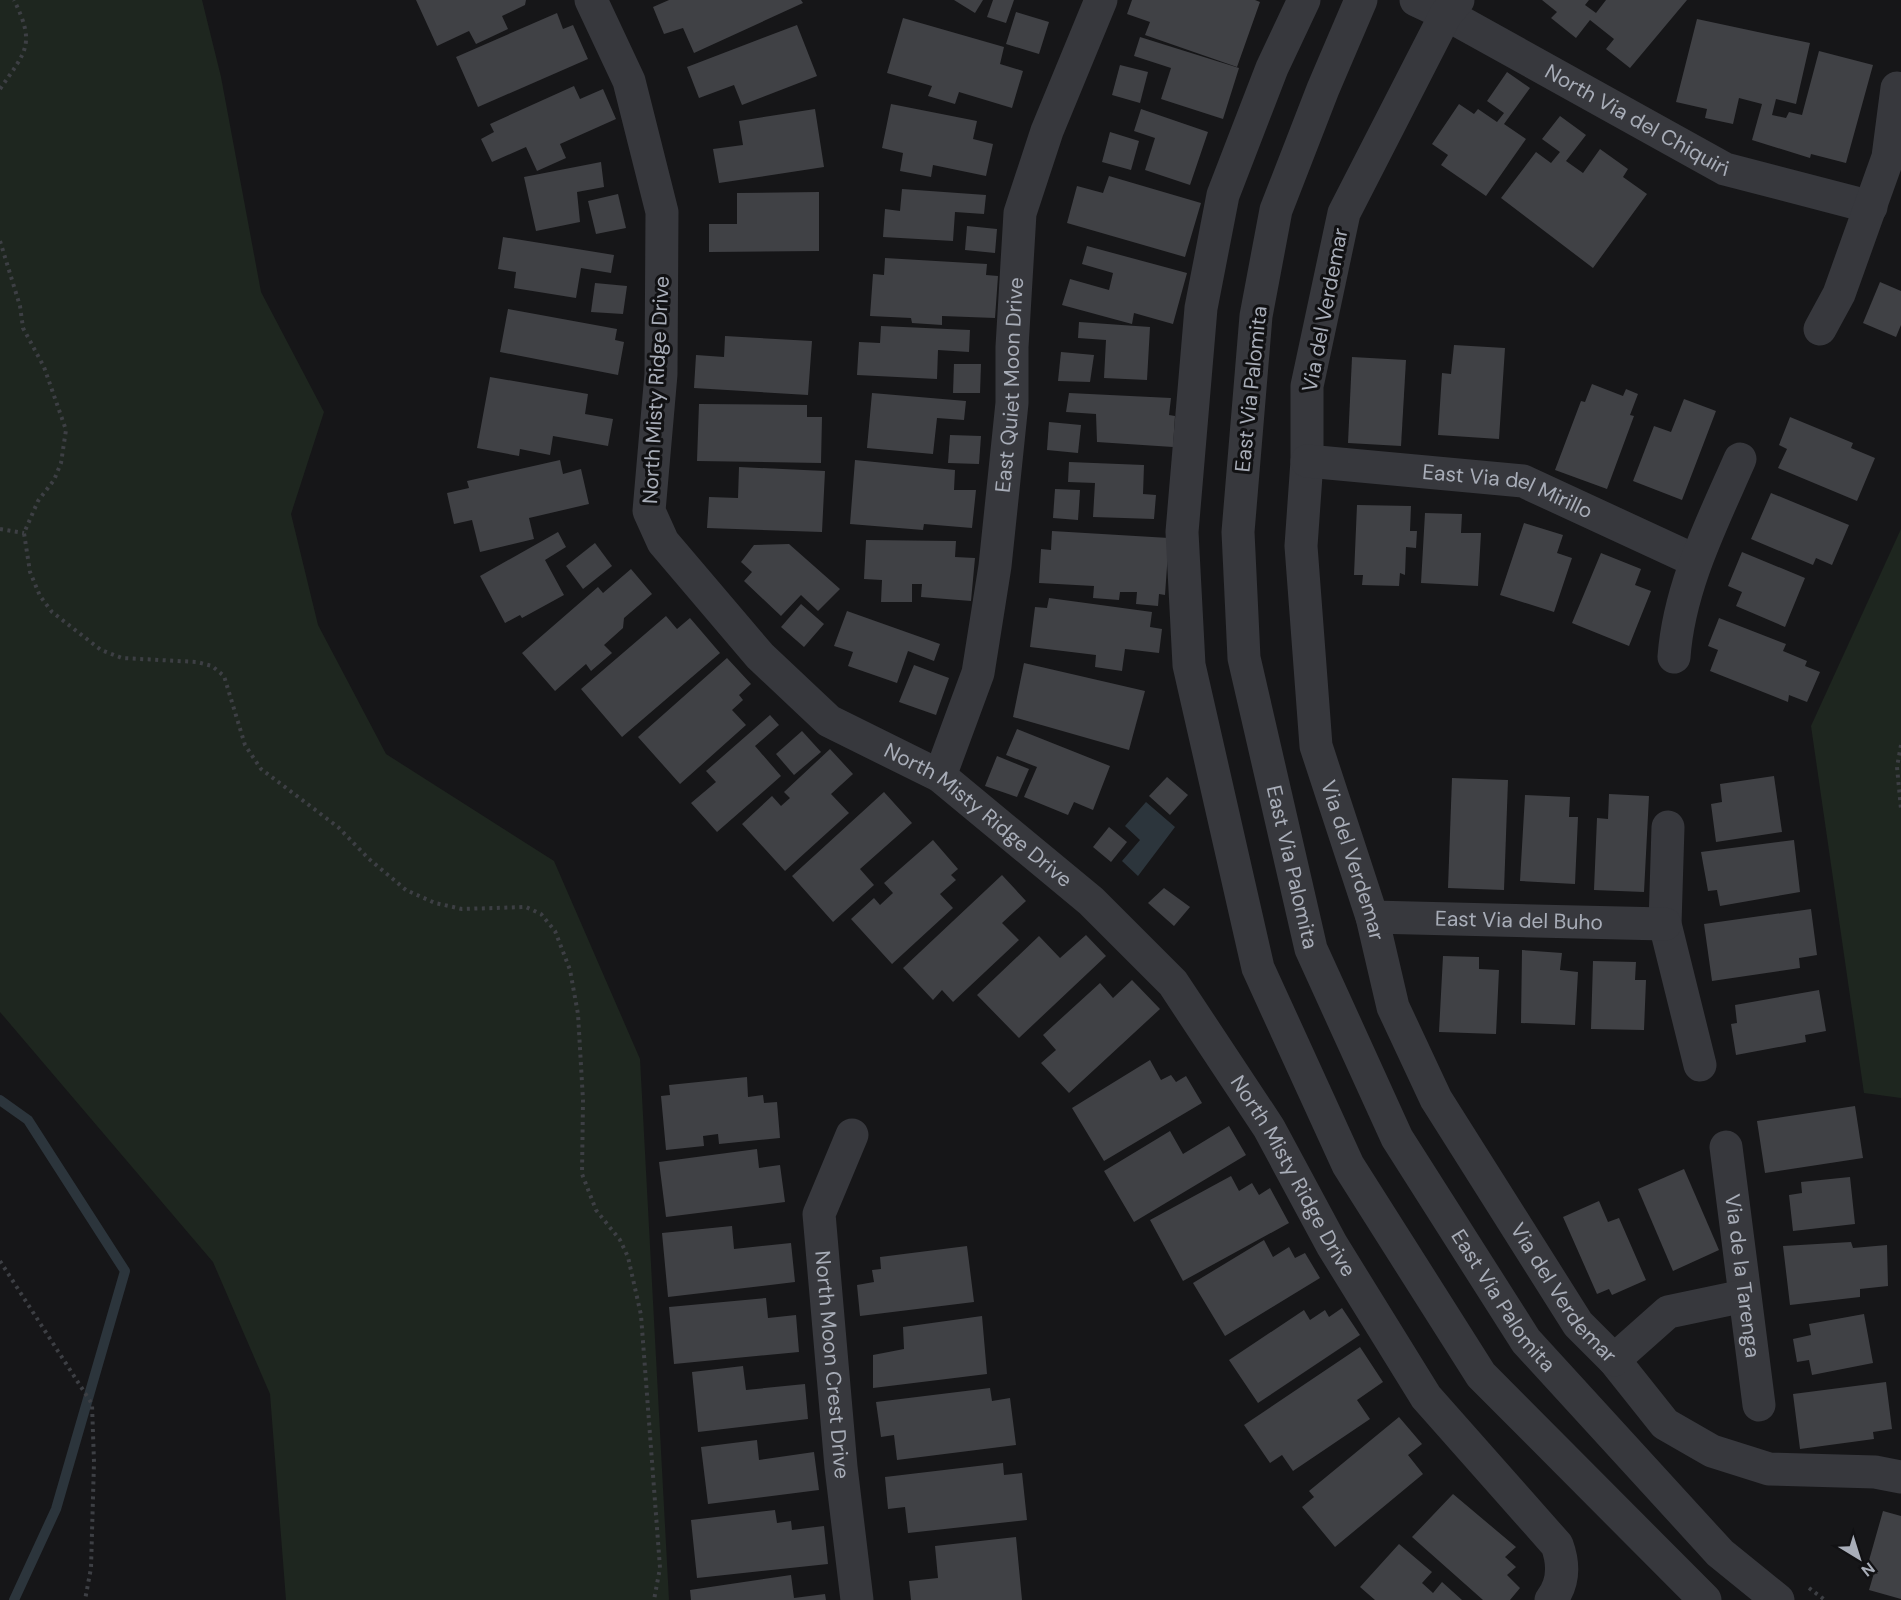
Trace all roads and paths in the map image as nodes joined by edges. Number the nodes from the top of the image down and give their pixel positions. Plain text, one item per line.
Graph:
1 (14, 0) edge
2 (591, 0) edge
3 (1101, 0) edge
4 (1304, 0) edge
5 (1361, 0) edge
6 (1416, 0) edge
7 (1452, 7) edge
8 (1897, 88) dead end
9 (0, 89) edge
10 (1871, 207) junction
11 (0, 241) edge
12 (1820, 329) dead end
13 (1740, 459) dead end
14 (1306, 461) junction
15 (0, 529) edge
16 (24, 533) junction
17 (1696, 561) junction
18 (1674, 657) dead end
19 (1901, 746) edge
20 (940, 776) junction
21 (1901, 809) edge
22 (1668, 827) dead end
23 (1372, 917) junction
24 (1665, 924) junction
25 (1700, 1065) dead end
26 (852, 1135) dead end
27 (1726, 1148) dead end
28 (0, 1261) edge
29 (1744, 1296) junction
30 (1614, 1360) junction
31 (1759, 1405) dead end
32 (1901, 1477) edge
33 (1720, 1554) junction
34 (1556, 1591) edge
35 (1792, 1593) edge
36 (1693, 1596) edge
37 (85, 1600) edge
38 (654, 1600) edge
39 (857, 1600) edge
40 (1825, 1600) edge

1 - 9 path
2 - 20 street, North Misty Ridge Drive
3 - 20 street, East Quiet Moon Drive
4 - 36 street
5 - 33 street, East Via Palomita
6 - 7 street, North Via del Chiquiri
7 - 10 street, North Via del Chiquiri
7 - 14 street, Via del Verdemar
8 - 10 street
10 - 12 street
11 - 16 path
13 - 17 street
14 - 17 street, East Via del Mirillo
14 - 23 street, Via del Verdemar
15 - 16 path
16 - 38 path
17 - 18 street
19 - 21 path
20 - 34 street, North Misty Ridge Drive
22 - 24 street
23 - 24 street, East Via del Buho
23 - 30 street, Via del Verdemar
24 - 25 street
26 - 39 street, North Moon Crest Drive
27 - 29 street, Via de la Tarenga
28 - 37 path
29 - 30 street
29 - 31 street, Via de la Tarenga
30 - 32 street, Via del Verdemar
33 - 35 street, East Via Palomita
33 - 36 street
35 - 40 path

